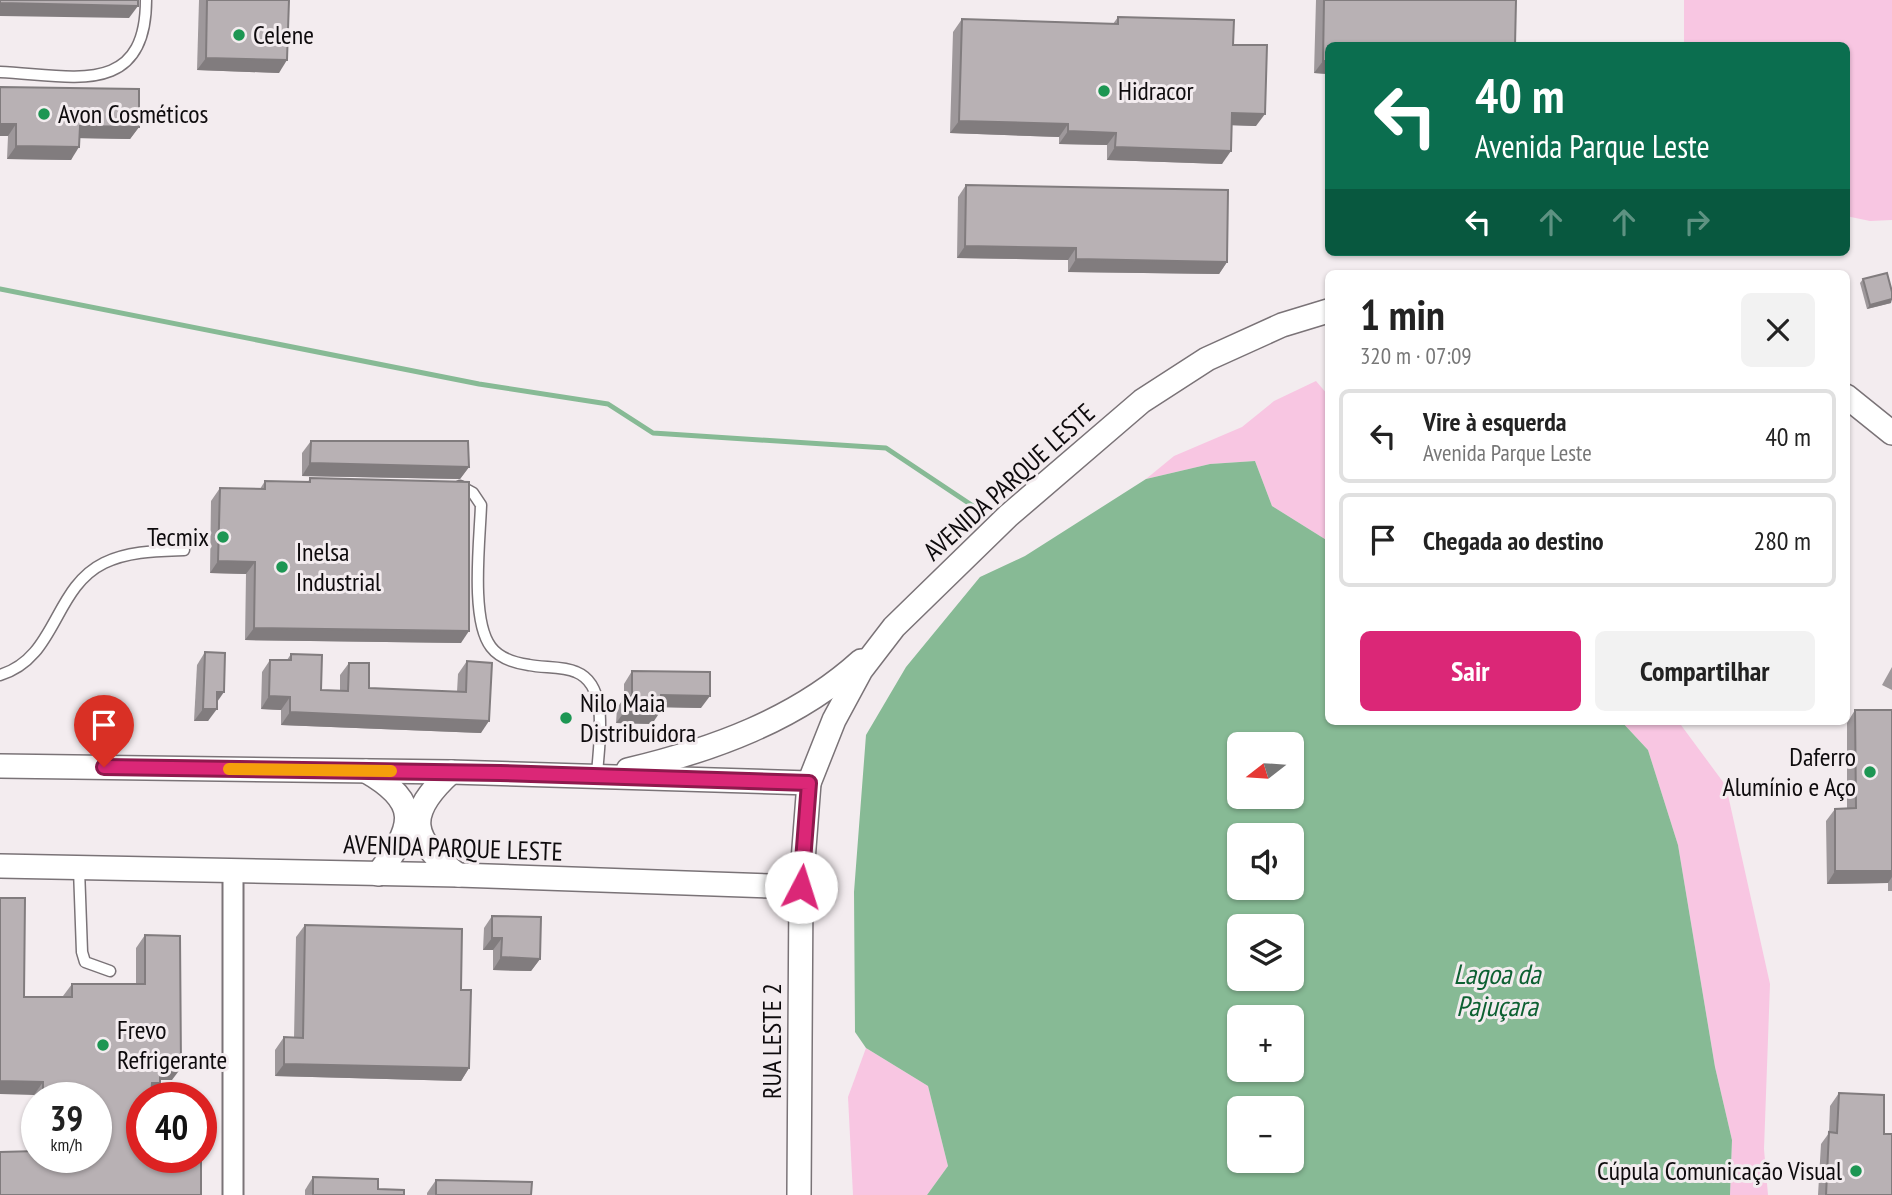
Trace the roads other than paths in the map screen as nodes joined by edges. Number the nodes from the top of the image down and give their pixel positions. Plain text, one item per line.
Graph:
1 (146, 0) edge
2 (0, 72) edge
3 (1325, 312) edge
4 (1850, 399) edge
5 (1892, 433) edge
6 (452, 486) edge
7 (184, 550) dead end
8 (879, 645) junction
9 (0, 675) edge
10 (0, 766) edge
11 (365, 770) junction
12 (451, 772) junction
13 (601, 776) junction
14 (809, 783) junction
15 (0, 866) edge
16 (79, 868) junction
17 (233, 871) junction
18 (378, 874) junction
19 (458, 875) junction
20 (801, 887) junction
21 (110, 971) dead end
22 (233, 1195) edge
23 (799, 1195) edge

1 - 2 lane
3 - 8 street, AVENIDA PARQUE LESTE
4 - 5 street
6 - 13 lane
7 - 9 lane
8 - 13 street
8 - 14 street, AVENIDA PARQUE LESTE
10 - 11 street
11 - 12 street
11 - 18 street
12 - 13 street
12 - 19 street
13 - 14 street
14 - 20 street, AVENIDA PARQUE LESTE
15 - 16 street, AVENIDA PARQUE LESTE
16 - 17 street, AVENIDA PARQUE LESTE
16 - 21 lane
17 - 18 street, AVENIDA PARQUE LESTE
17 - 22 street
18 - 19 street, AVENIDA PARQUE LESTE
19 - 20 street, AVENIDA PARQUE LESTE
20 - 23 street, RUA LESTE 2

